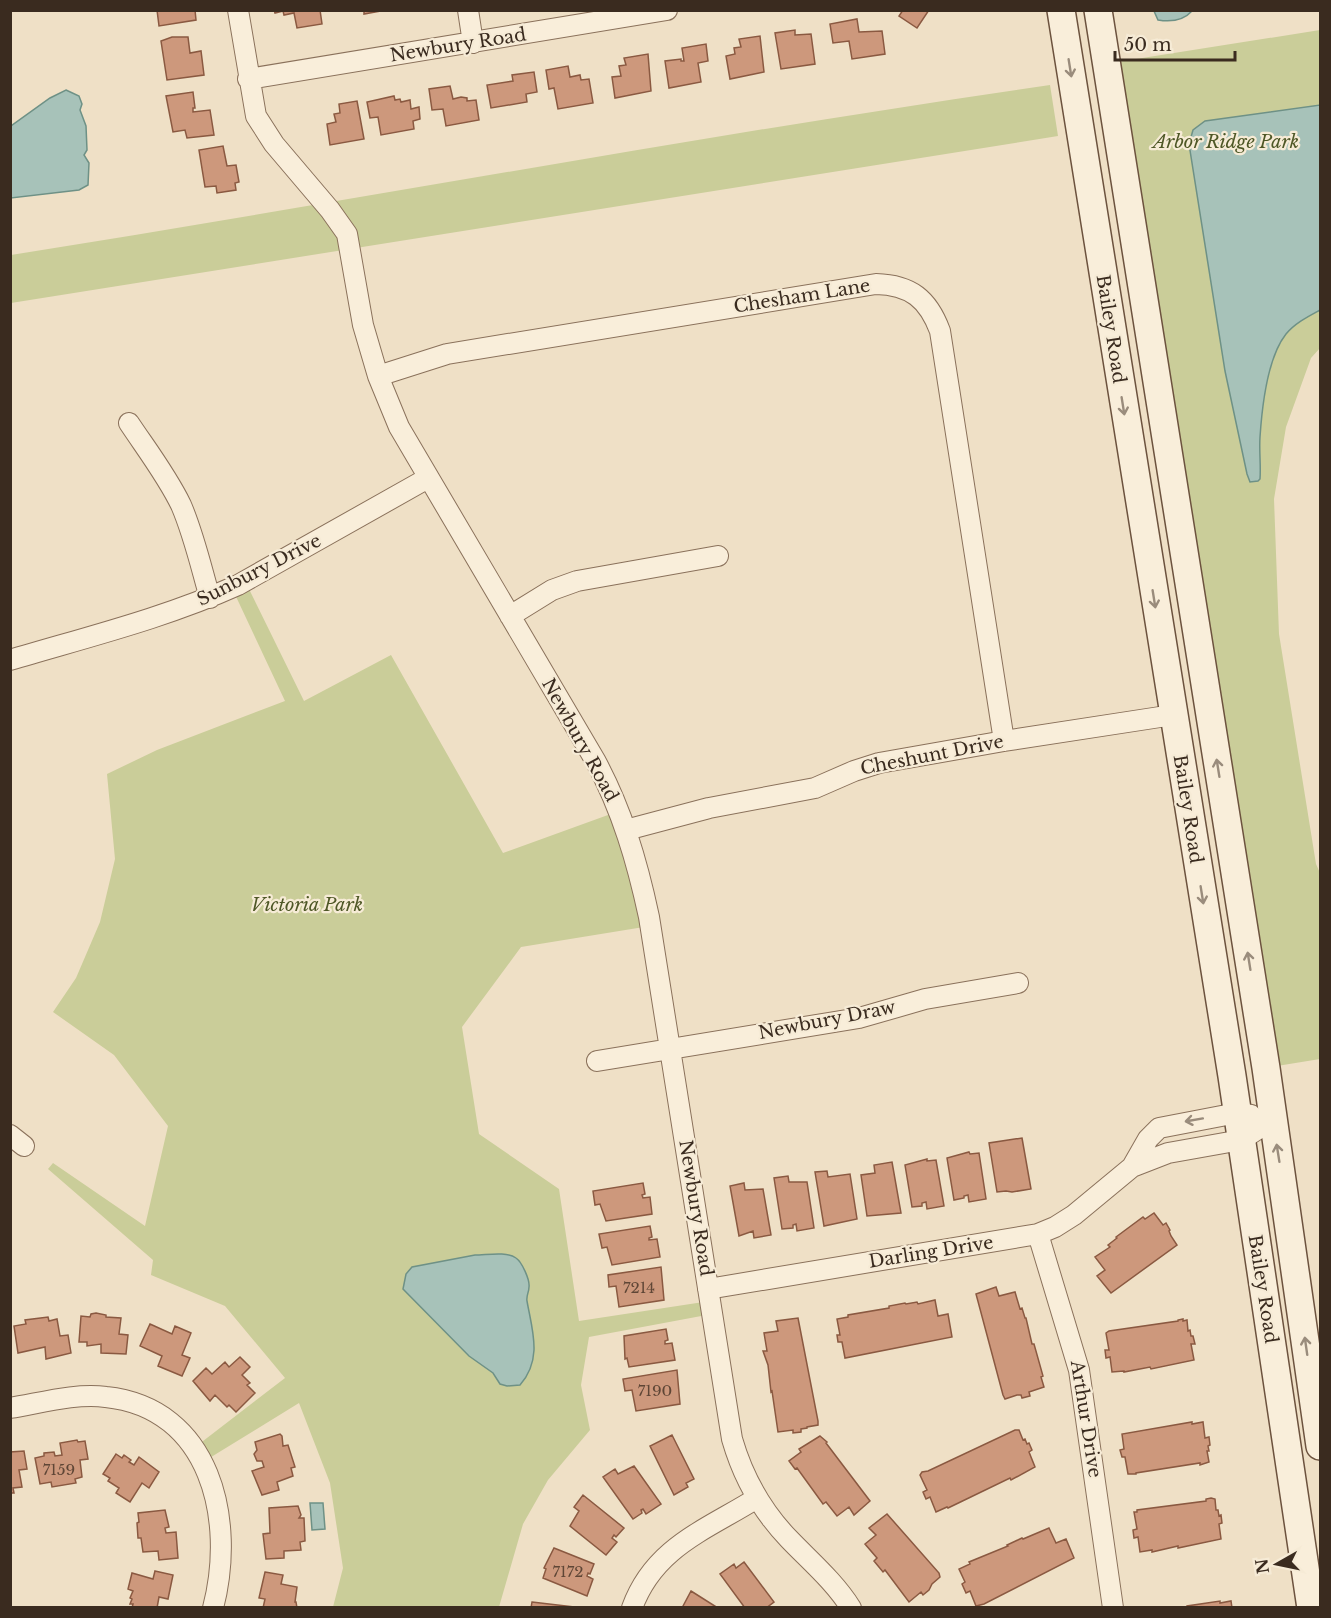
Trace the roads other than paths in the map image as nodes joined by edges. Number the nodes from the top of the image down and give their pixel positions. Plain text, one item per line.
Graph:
1 (238, 10) edge
2 (468, 10) edge
3 (668, 10) edge
4 (1061, 10) edge
5 (1098, 10) edge
6 (473, 43) junction
7 (248, 80) junction
8 (378, 376) junction
9 (129, 423) dead end
10 (428, 478) junction
11 (718, 556) dead end
12 (210, 598) junction
13 (510, 616) junction
14 (10, 660) edge
15 (1173, 715) junction
16 (1004, 741) junction
17 (626, 830) junction
18 (1018, 983) dead end
19 (670, 1048) junction
20 (597, 1061) dead end
21 (1237, 1113) junction
22 (1272, 1120) junction
23 (1241, 1140) junction
24 (1132, 1167) junction
25 (1038, 1234) junction
26 (708, 1289) junction
27 (10, 1408) edge
28 (1320, 1446) edge
29 (757, 1497) junction
30 (213, 1608) edge
31 (632, 1608) edge
32 (851, 1608) edge
33 (1113, 1608) edge
34 (1311, 1608) edge

1 - 7 street, Newbury Road
2 - 6 street
3 - 6 street, Newbury Road
4 -> 15 main road, Bailey Road
22 -> 5 main road, Bailey Road
6 - 7 street, Newbury Road
7 - 8 street, Newbury Road
8 - 10 street, Newbury Road
8 - 16 street, Chesham Lane
9 - 12 street
10 - 12 street, Sunbury Drive
10 - 13 street, Newbury Road
11 - 13 street
12 - 14 street, Sunbury Drive
13 - 17 street, Newbury Road
15 - 16 street, Cheshunt Drive
15 -> 21 main road, Bailey Road
16 - 17 street, Cheshunt Drive
17 - 19 street, Newbury Road
18 - 19 street, Newbury Draw
19 - 20 street, Newbury Draw
19 - 26 street, Newbury Road
21 - 22 street, Darling Drive
21 - 23 main road, Bailey Road
21 -> 24 street, Darling Drive
22 - 23 street, Darling Drive
28 -> 22 main road, Bailey Road
23 - 24 street, Darling Drive
23 - 34 main road, Bailey Road
24 - 25 street, Darling Drive
25 - 26 street, Darling Drive
25 - 33 street, Arthur Drive
26 - 29 street, Newbury Road
27 - 30 street
29 - 31 street
29 - 32 street, Newbury Road

